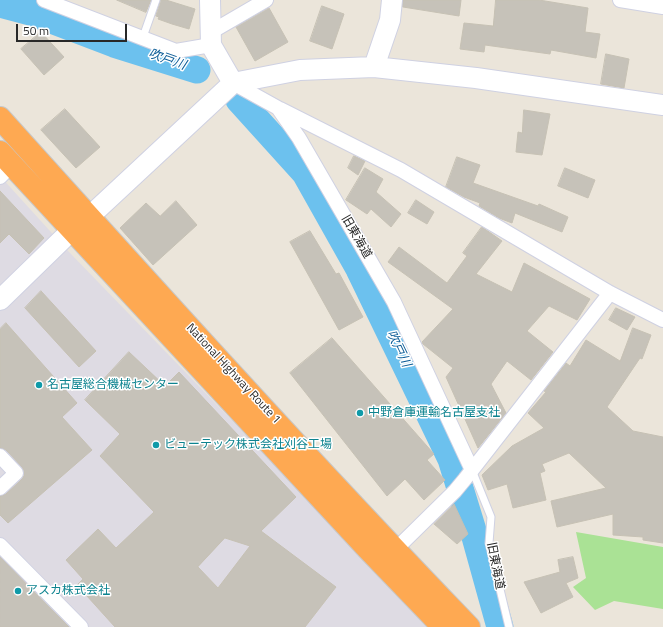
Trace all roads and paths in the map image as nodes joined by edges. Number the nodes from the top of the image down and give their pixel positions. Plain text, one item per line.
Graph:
1 (156, 0) edge
2 (210, 0) edge
3 (266, 0) edge
4 (392, 0) edge
5 (620, 0) edge
6 (53, 1) edge
7 (663, 7) edge
8 (143, 37) junction
9 (211, 39) junction
10 (374, 67) junction
11 (233, 83) junction
12 (663, 105) edge
13 (278, 108) junction
14 (0, 118) edge
15 (4, 165) edge
16 (81, 224) junction
17 (610, 292) junction
18 (0, 300) edge
19 (663, 320) edge
20 (0, 456) edge
21 (468, 474) junction
22 (0, 488) edge
23 (0, 545) edge
24 (395, 550) junction
25 (81, 627) edge
26 (443, 627) edge
27 (469, 627) edge
28 (509, 627) edge

1 - 8 lane
2 - 9 street
3 - 9 street
4 - 10 street
5 - 7 street
6 - 8 street
8 - 9 street
9 - 11 street
10 - 11 street
10 - 12 street
11 - 13 street, 旧東海道
11 - 16 street
13 - 17 street
13 - 21 street, 旧東海道
14 - 16 highway, National Highway Route 1
15 - 16 highway, National Highway Route 1
16 - 18 street
16 - 24 highway, National Highway Route 1
16 - 26 highway, National Highway Route 1
17 - 19 street
17 - 21 street
20 - 22 street
21 - 24 street
21 - 28 lane, 旧東海道
23 - 25 street
24 - 27 highway, National Highway Route 1

